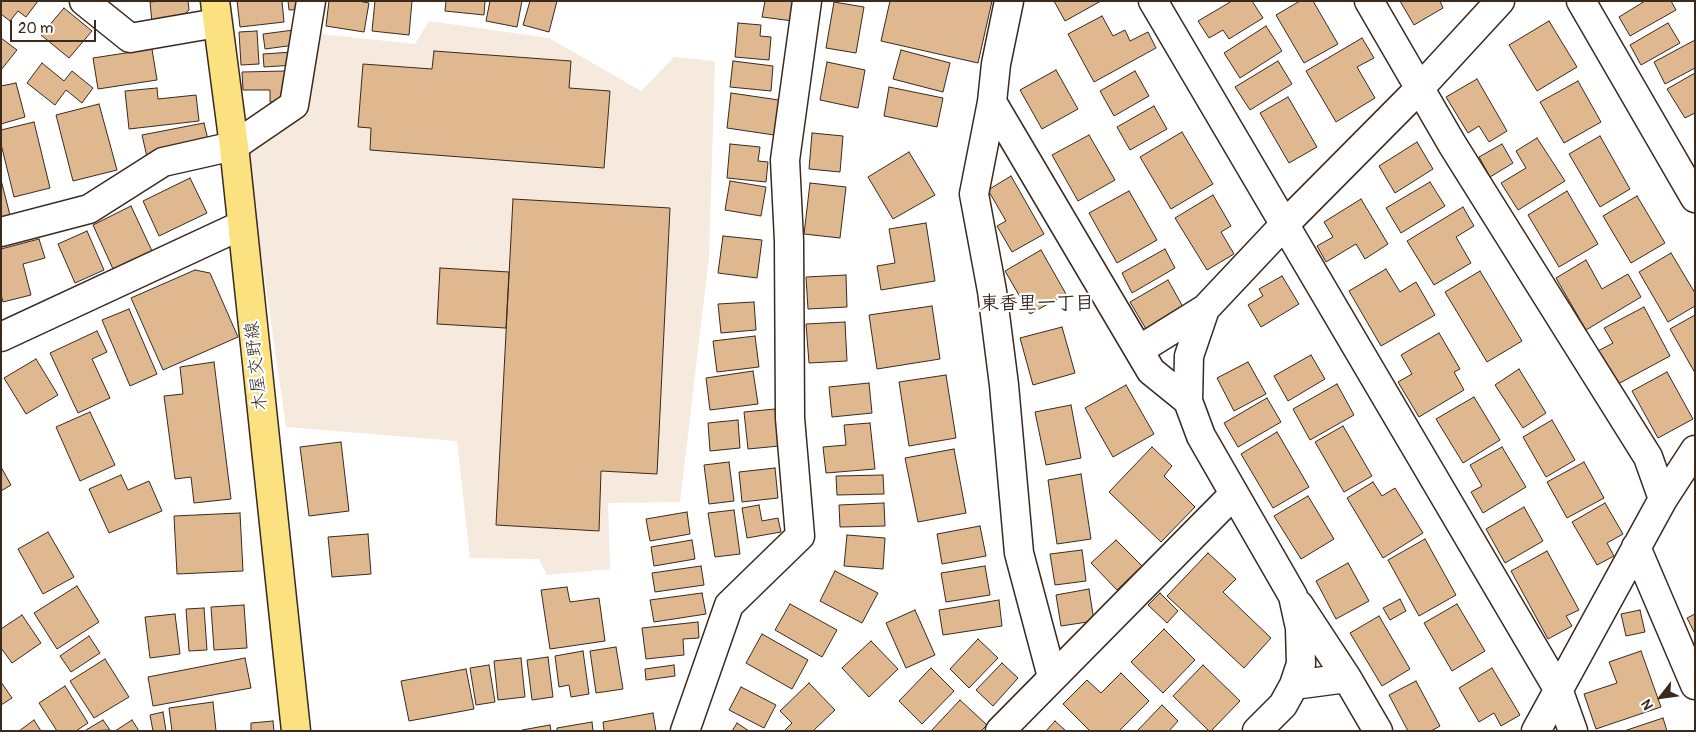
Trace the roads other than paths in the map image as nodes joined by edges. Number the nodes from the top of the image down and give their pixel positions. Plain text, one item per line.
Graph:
1 (84, 1) edge
2 (311, 1) edge
3 (807, 1) edge
4 (1009, 1) edge
5 (1153, 1) edge
6 (1368, 1) edge
7 (1500, 1) edge
8 (1581, 1) edge
9 (216, 12) edge
10 (1420, 89) junction
11 (992, 102) junction
12 (234, 146) junction
13 (1695, 198) edge
14 (1285, 224) junction
15 (242, 225) junction
16 (1, 232) edge
17 (1205, 309) junction
18 (1, 337) edge
19 (1139, 350) junction
20 (1188, 401) junction
21 (1695, 450) edge
22 (1234, 494) junction
23 (1663, 499) junction
24 (1636, 547) junction
25 (1293, 596) junction
26 (1052, 677) junction
27 (1347, 678) junction
28 (1294, 685) junction
29 (1695, 685) edge
30 (1558, 689) junction
31 (296, 731) edge
32 (685, 731) edge
33 (1000, 731) edge
34 (1257, 731) edge
35 (1378, 731) edge
36 (1536, 731) edge
37 (1573, 731) edge

1 - 9 street
2 - 12 street
3 - 32 street
4 - 11 street
5 - 14 street
6 - 10 street
7 - 10 street
8 - 13 street
9 - 12 main road, 木屋交野線
10 - 14 street
10 - 23 street
11 - 19 street
11 - 26 street
12 - 15 main road, 木屋交野線
12 - 16 street
14 - 17 street
14 - 30 street
15 - 18 street
15 - 31 main road, 木屋交野線
17 - 19 street
17 - 20 street
19 - 20 street
20 - 22 street
21 - 23 street
22 - 25 street
22 - 26 street
23 - 24 street
24 - 29 street
24 - 30 street
25 - 27 street
25 - 28 street
26 - 33 street
27 - 28 street
27 - 35 street
28 - 34 street
30 - 36 street
30 - 37 street

